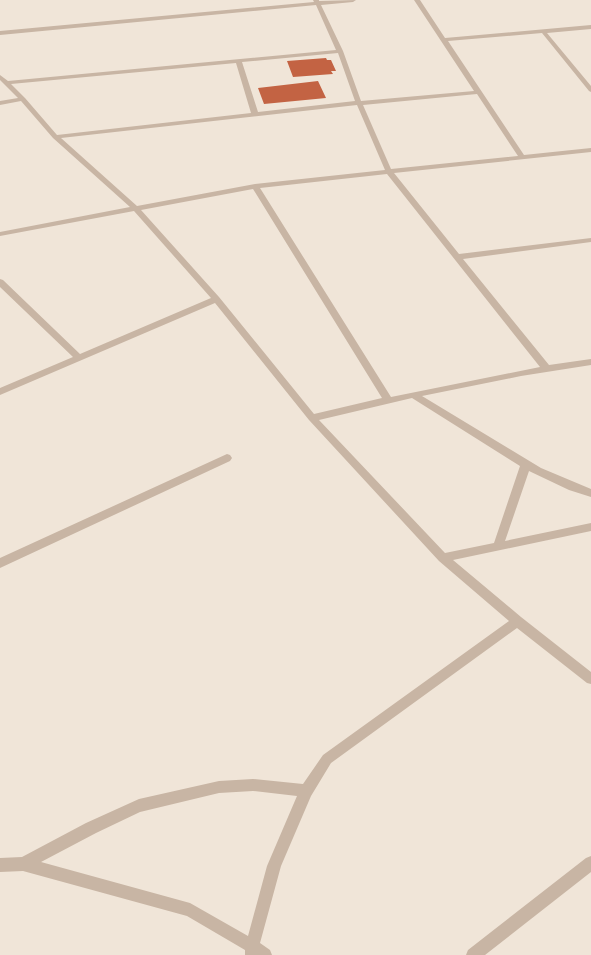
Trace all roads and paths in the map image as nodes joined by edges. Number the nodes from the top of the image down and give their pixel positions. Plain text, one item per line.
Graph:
1 (353, 0) edge
2 (417, 0) edge
3 (316, 2) edge
4 (591, 27) edge
5 (543, 31) junction
6 (0, 33) edge
7 (444, 40) junction
8 (340, 50) junction
9 (238, 60) junction
10 (3, 80) edge
11 (591, 80) edge
12 (583, 81) junction
13 (591, 90) edge
14 (479, 92) junction
15 (23, 99) junction
16 (0, 103) edge
17 (359, 103) junction
18 (255, 114) junction
19 (55, 137) junction
20 (591, 150) edge
21 (522, 157) junction
22 (389, 172) junction
23 (255, 186) junction
24 (135, 208) junction
25 (0, 234) edge
26 (591, 240) edge
27 (457, 257) junction
28 (0, 282) edge
29 (216, 299) junction
30 (78, 357) junction
31 (591, 362) edge
32 (546, 368) junction
33 (0, 392) edge
34 (413, 395) junction
35 (388, 400) junction
36 (312, 418) junction
37 (227, 458) dead end
38 (526, 464) junction
39 (591, 493) edge
40 (591, 527) edge
41 (498, 546) junction
42 (443, 558) junction
43 (0, 563) edge
44 (517, 621) junction
45 (591, 678) edge
46 (306, 791) junction
47 (591, 863) edge
48 (23, 864) junction
49 (0, 865) edge
50 (252, 950) edge
51 (265, 955) edge
52 (473, 955) edge

1 - 3 street
2 - 7 street
3 - 6 street
3 - 8 street
4 - 5 street
5 - 7 street
5 - 12 street
7 - 14 street
8 - 9 street
8 - 17 street
9 - 10 street
9 - 18 street
10 - 15 street
11 - 12 street
12 - 13 street
14 - 17 street
14 - 21 street
15 - 16 street
15 - 19 street
17 - 18 street
17 - 22 street
18 - 19 street
19 - 24 street
20 - 21 street
21 - 22 street
22 - 23 street
22 - 27 street
23 - 24 street
23 - 35 street
24 - 25 street
24 - 29 street
26 - 27 street
27 - 32 street
28 - 30 street
29 - 30 street
29 - 36 street
30 - 33 street
31 - 32 street
32 - 34 street
34 - 35 street
34 - 38 street
35 - 36 street
36 - 42 street
37 - 43 street
38 - 39 street
38 - 41 street
40 - 41 street
41 - 42 street
42 - 44 street
44 - 45 street
44 - 46 street
46 - 48 street
46 - 50 street
47 - 52 street
48 - 49 street
48 - 50 street
50 - 51 street

